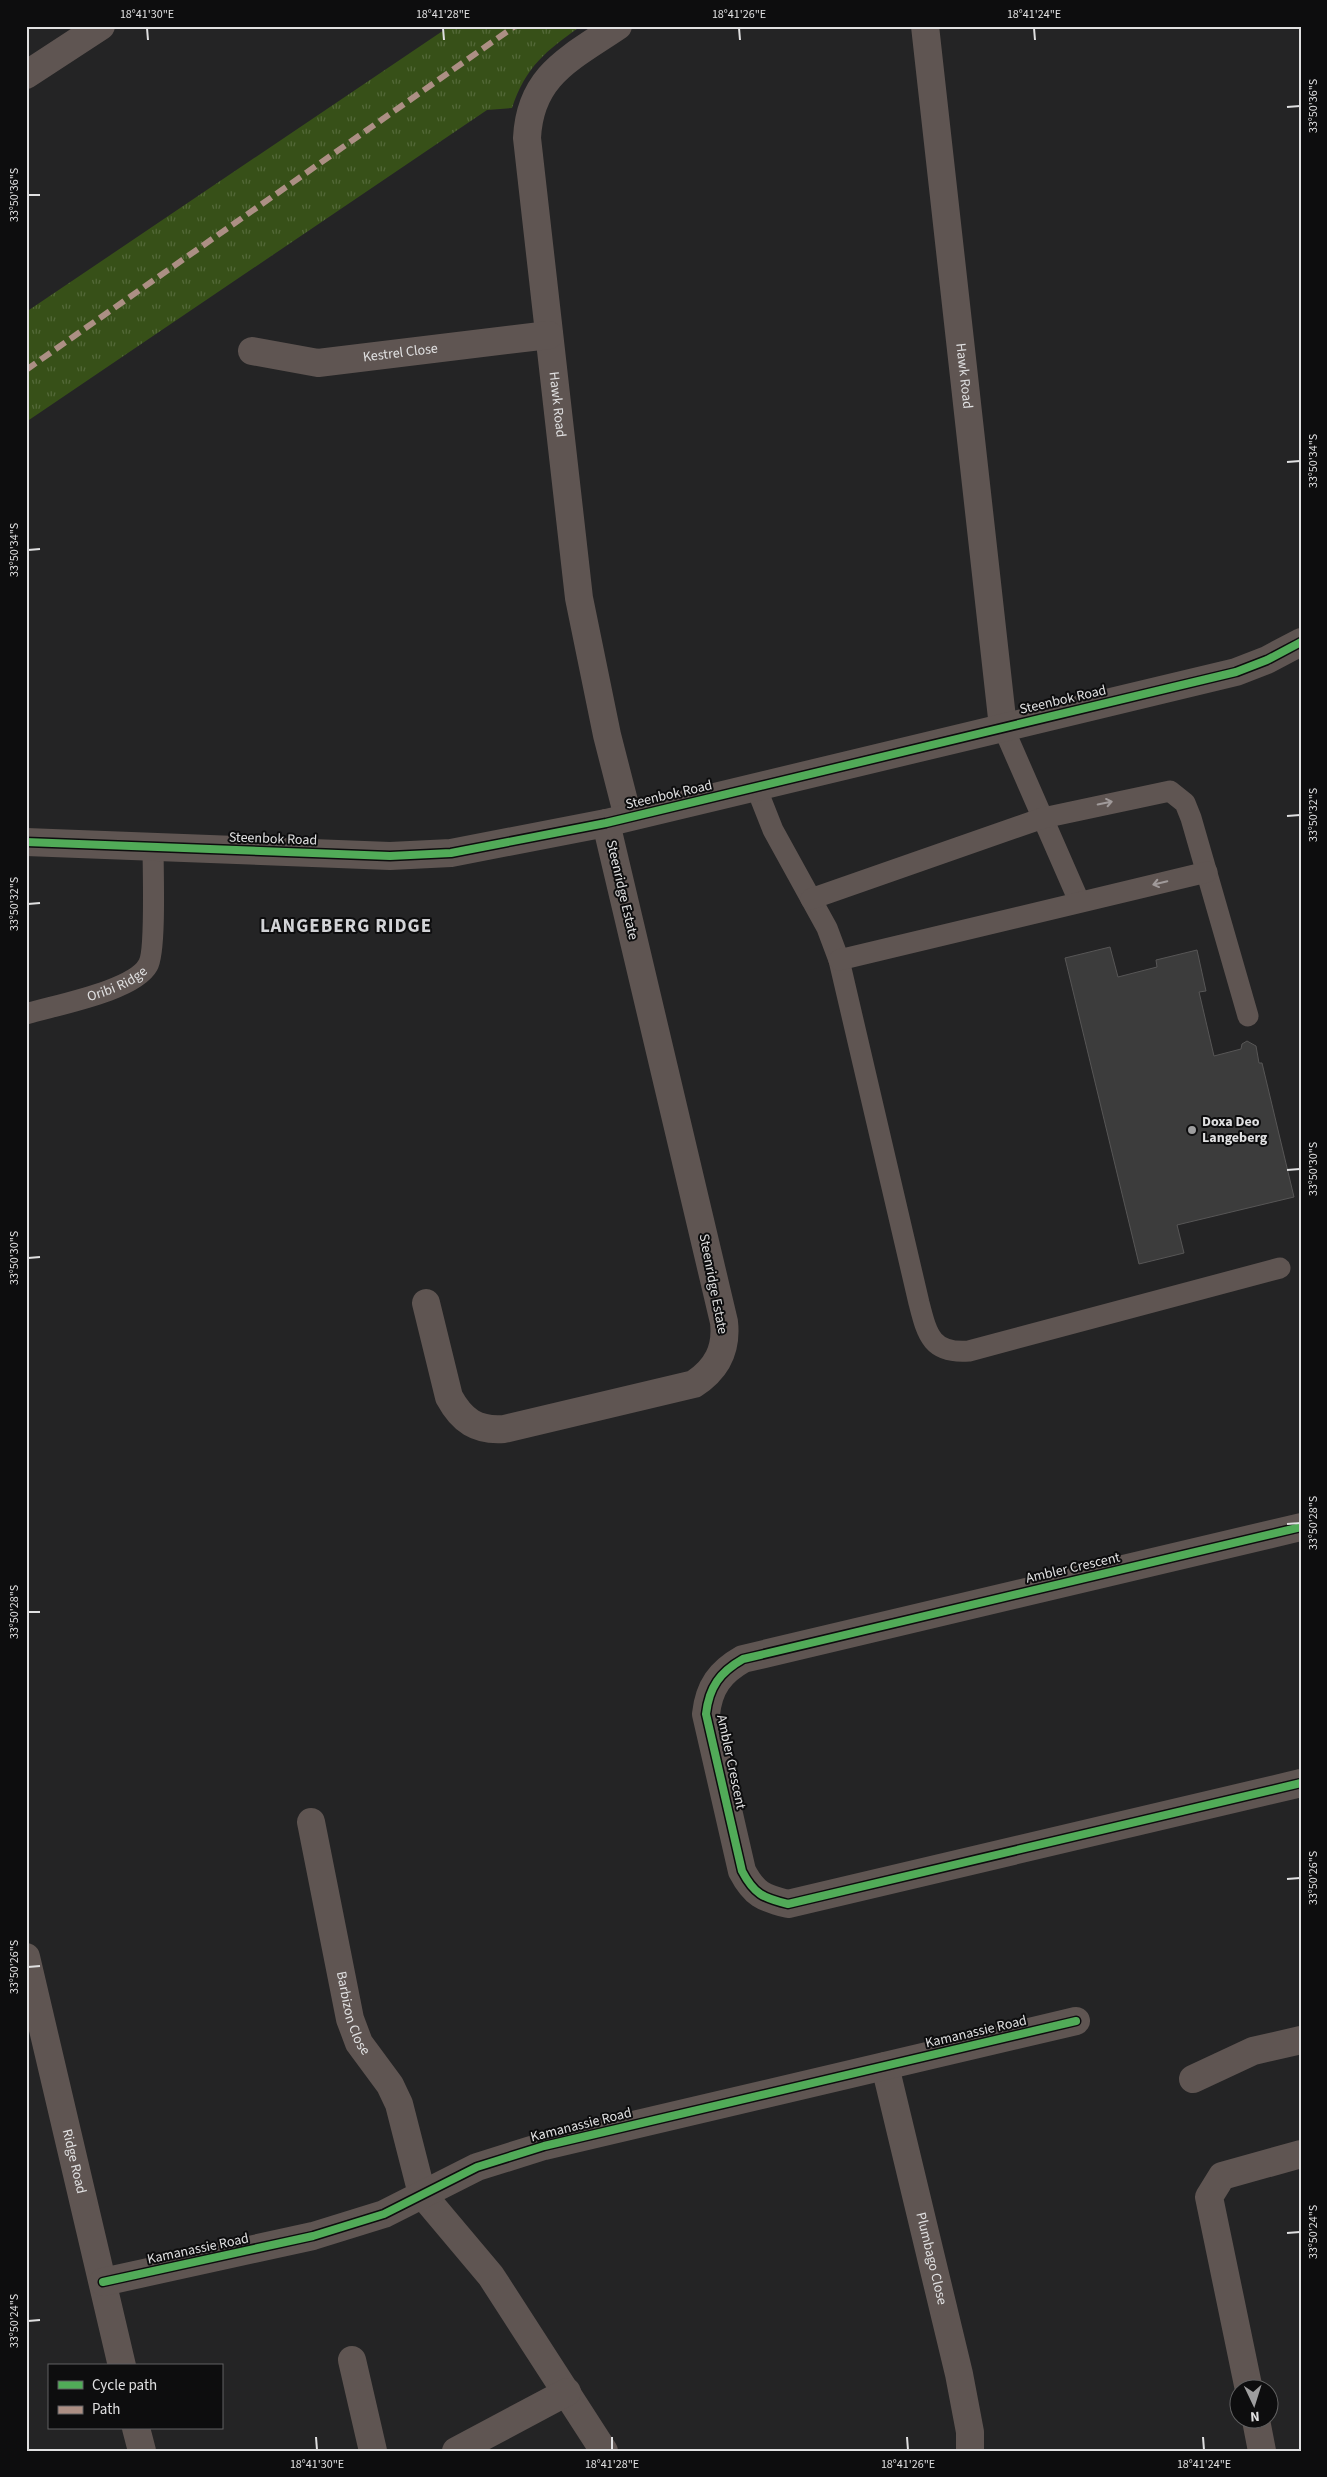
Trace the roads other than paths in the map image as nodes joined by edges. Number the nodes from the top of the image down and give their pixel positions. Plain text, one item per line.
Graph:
1 (101, 26) edge
2 (618, 26) edge
3 (925, 26) edge
4 (26, 75) edge
5 (549, 335) junction
6 (252, 351) dead end
7 (1301, 642) edge
8 (1003, 727) junction
9 (756, 787) junction
10 (1043, 818) junction
11 (617, 820) junction
12 (26, 842) edge
13 (153, 847) junction
14 (1207, 872) junction
15 (810, 899) junction
16 (1079, 901) junction
17 (839, 960) junction
18 (26, 1014) edge
19 (1248, 1016) dead end
20 (1280, 1268) dead end
21 (426, 1303) dead end
22 (1301, 1527) edge
23 (1301, 1783) edge
24 (311, 1822) dead end
25 (26, 1957) edge
26 (1076, 2021) dead end
27 (1301, 2040) edge
28 (885, 2066) junction
29 (1193, 2079) dead end
30 (1301, 2154) edge
31 (422, 2194) junction
32 (103, 2282) junction
33 (352, 2360) dead end
34 (122, 2364) edge
35 (1247, 2380) edge
36 (567, 2392) junction
37 (137, 2430) edge
38 (1258, 2430) edge
39 (142, 2451) edge
40 (373, 2451) edge
41 (456, 2451) edge
42 (604, 2451) edge
43 (970, 2451) edge
44 (1262, 2451) edge

1 - 4 street
2 - 5 street, Hawk Road
3 - 8 street, Hawk Road
5 - 6 street, Kestrel Close
5 - 11 street, Hawk Road
7 - 8 street, Steenbok Road
8 - 9 street, Steenbok Road
8 - 10 lane
9 - 11 street, Steenbok Road
9 - 15 lane
10 -> 14 lane
10 - 15 lane
10 - 16 lane
11 - 13 street, Steenbok Road
11 - 21 street, Steenridge Estate
12 - 13 street, Steenbok Road
13 - 18 lane, Oribi Ridge
14 -> 16 lane
14 - 19 lane
15 - 17 lane
16 - 17 lane
17 - 20 lane
22 - 23 street, Ambler Crescent
24 - 31 street, Barbizon Close
25 - 32 street, Ridge Road
26 - 28 street, Kamanassie Road
27 - 29 street
28 - 31 street, Kamanassie Road
28 - 43 street, Plumbago Close
30 - 35 street
31 - 32 street, Kamanassie Road
31 - 36 street
32 - 34 street, Ridge Road
33 - 40 street
36 - 41 street
36 - 42 street
37 - 39 street
38 - 44 street

